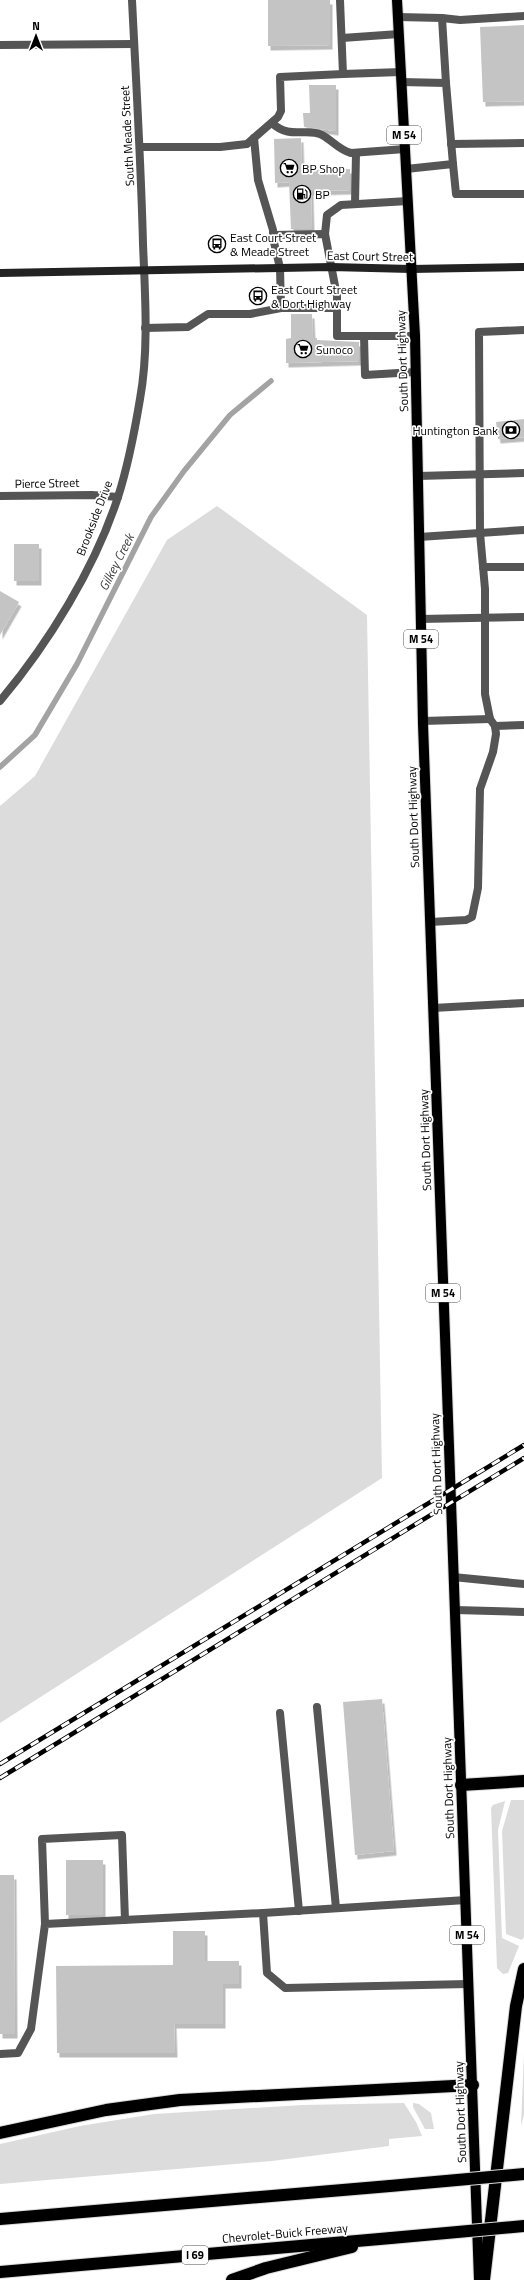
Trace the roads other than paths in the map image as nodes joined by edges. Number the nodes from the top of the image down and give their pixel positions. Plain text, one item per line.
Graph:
1 (132, 0) edge
2 (340, 0) edge
3 (397, 0) edge
4 (524, 16) edge
5 (398, 17) junction
6 (442, 18) junction
7 (399, 34) junction
8 (342, 38) junction
9 (134, 44) junction
10 (0, 45) edge
11 (343, 74) junction
12 (401, 77) junction
13 (446, 83) junction
14 (272, 123) junction
15 (254, 138) junction
16 (524, 143) edge
17 (451, 144) junction
18 (140, 147) junction
19 (405, 149) junction
20 (356, 153) junction
21 (452, 164) junction
22 (406, 169) junction
23 (524, 194) edge
24 (408, 201) junction
25 (355, 204) junction
26 (325, 234) junction
27 (273, 235) junction
28 (524, 266) edge
29 (332, 267) junction
30 (280, 268) junction
31 (411, 269) junction
32 (144, 271) junction
33 (0, 273) edge
34 (281, 308) junction
35 (337, 308) junction
36 (146, 328) junction
37 (524, 330) edge
38 (364, 336) junction
39 (415, 336) junction
40 (415, 372) junction
41 (479, 473) junction
42 (524, 473) edge
43 (418, 476) junction
44 (0, 496) edge
45 (118, 497) junction
46 (524, 530) edge
47 (480, 533) junction
48 (419, 537) junction
49 (483, 567) junction
50 (524, 567) edge
51 (485, 617) junction
52 (524, 617) edge
53 (420, 619) junction
54 (0, 701) edge
55 (490, 719) junction
56 (422, 721) junction
57 (524, 725) edge
58 (496, 726) junction
59 (430, 922) junction
60 (524, 1003) edge
61 (433, 1008) junction
62 (453, 1577) junction
63 (524, 1584) edge
64 (455, 1610) junction
65 (524, 1612) edge
66 (317, 1707) dead end
67 (280, 1713) dead end
68 (524, 1781) edge
69 (462, 1785) junction
70 (466, 1900) junction
71 (336, 1908) junction
72 (299, 1911) junction
73 (263, 1914) junction
74 (125, 1920) junction
75 (44, 1924) junction
76 (524, 1969) edge
77 (468, 1984) junction
78 (0, 2054) edge
79 (473, 2085) junction
80 (0, 2133) edge
81 (524, 2174) edge
82 (0, 2219) edge
83 (524, 2226) edge
84 (390, 2238) junction
85 (0, 2272) edge
86 (232, 2280) edge
87 (480, 2280) edge
88 (484, 2280) edge

1 - 9 street, South Meade Street
2 - 8 street
3 - 5 main road, South Dort Highway / M 54
4 - 6 street
5 - 6 street
5 - 7 main road, South Dort Highway / M 54
6 - 13 street
7 - 8 street
7 - 12 main road, South Dort Highway / M 54
8 - 11 street
9 - 10 street
9 - 18 street, South Meade Street
11 - 12 street
11 - 14 street
12 - 13 street
12 - 19 main road, South Dort Highway / M 54
13 - 17 street
14 - 15 street
14 - 20 street
15 - 18 street
15 - 27 street
16 - 17 street
17 - 21 street
18 - 32 street, South Meade Street
19 - 20 street
19 - 22 main road, South Dort Highway / M 54
20 - 25 street
21 - 22 street
21 - 23 street
22 - 24 main road, South Dort Highway / M 54
24 - 25 street
24 - 31 main road, South Dort Highway / M 54
25 - 26 street
26 - 27 street
26 - 29 street
27 - 30 street
28 - 31 main road, East Court Street
29 - 30 main road, East Court Street
29 - 31 main road, East Court Street
29 - 35 street
30 - 32 main road, East Court Street
30 - 34 street
31 - 39 main road, South Dort Highway / M 54
32 - 33 main road, East Court Street
32 - 36 street, Brookside Drive
34 - 35 street
34 - 36 street
35 - 38 street
36 - 45 street, Brookside Drive
37 - 41 street
38 - 39 street
38 - 40 street
39 - 40 main road, South Dort Highway / M 54
40 - 43 main road, South Dort Highway / M 54
41 - 42 street
41 - 43 street
41 - 47 street
43 - 48 main road, South Dort Highway / M 54
44 - 45 street, Pierce Street
45 - 54 street, Brookside Drive
46 - 47 street
47 - 48 street
47 - 49 street
48 - 53 main road, South Dort Highway / M 54
49 - 50 street
49 - 51 street
51 - 52 street
51 - 53 street
51 - 55 street
53 - 56 main road, South Dort Highway / M 54
55 - 56 street
55 - 58 street
56 - 59 main road, South Dort Highway / M 54
57 - 58 street
58 - 59 street
59 - 61 main road, South Dort Highway / M 54
60 - 61 street
61 - 62 main road, South Dort Highway / M 54
62 - 63 street
62 - 64 main road, South Dort Highway / M 54
64 - 65 street
64 - 69 main road, South Dort Highway / M 54
66 - 71 street
67 - 72 street
68 - 69 highway
69 - 70 main road, South Dort Highway / M 54
70 - 71 street
70 - 77 main road, South Dort Highway / M 54
71 - 72 street
72 - 73 street
73 - 74 street
73 - 77 street
74 - 75 street
74 - 75 street
75 - 78 street
76 - 88 highway
77 - 79 main road, South Dort Highway / M 54
79 - 80 highway
79 - 87 main road, South Dort Highway / M 54
81 - 82 highway, bridge
83 - 84 highway, Chevrolet-Buick Freeway / I 69, bridge
84 - 85 highway, Chevrolet-Buick Freeway / I 69
84 - 86 highway

